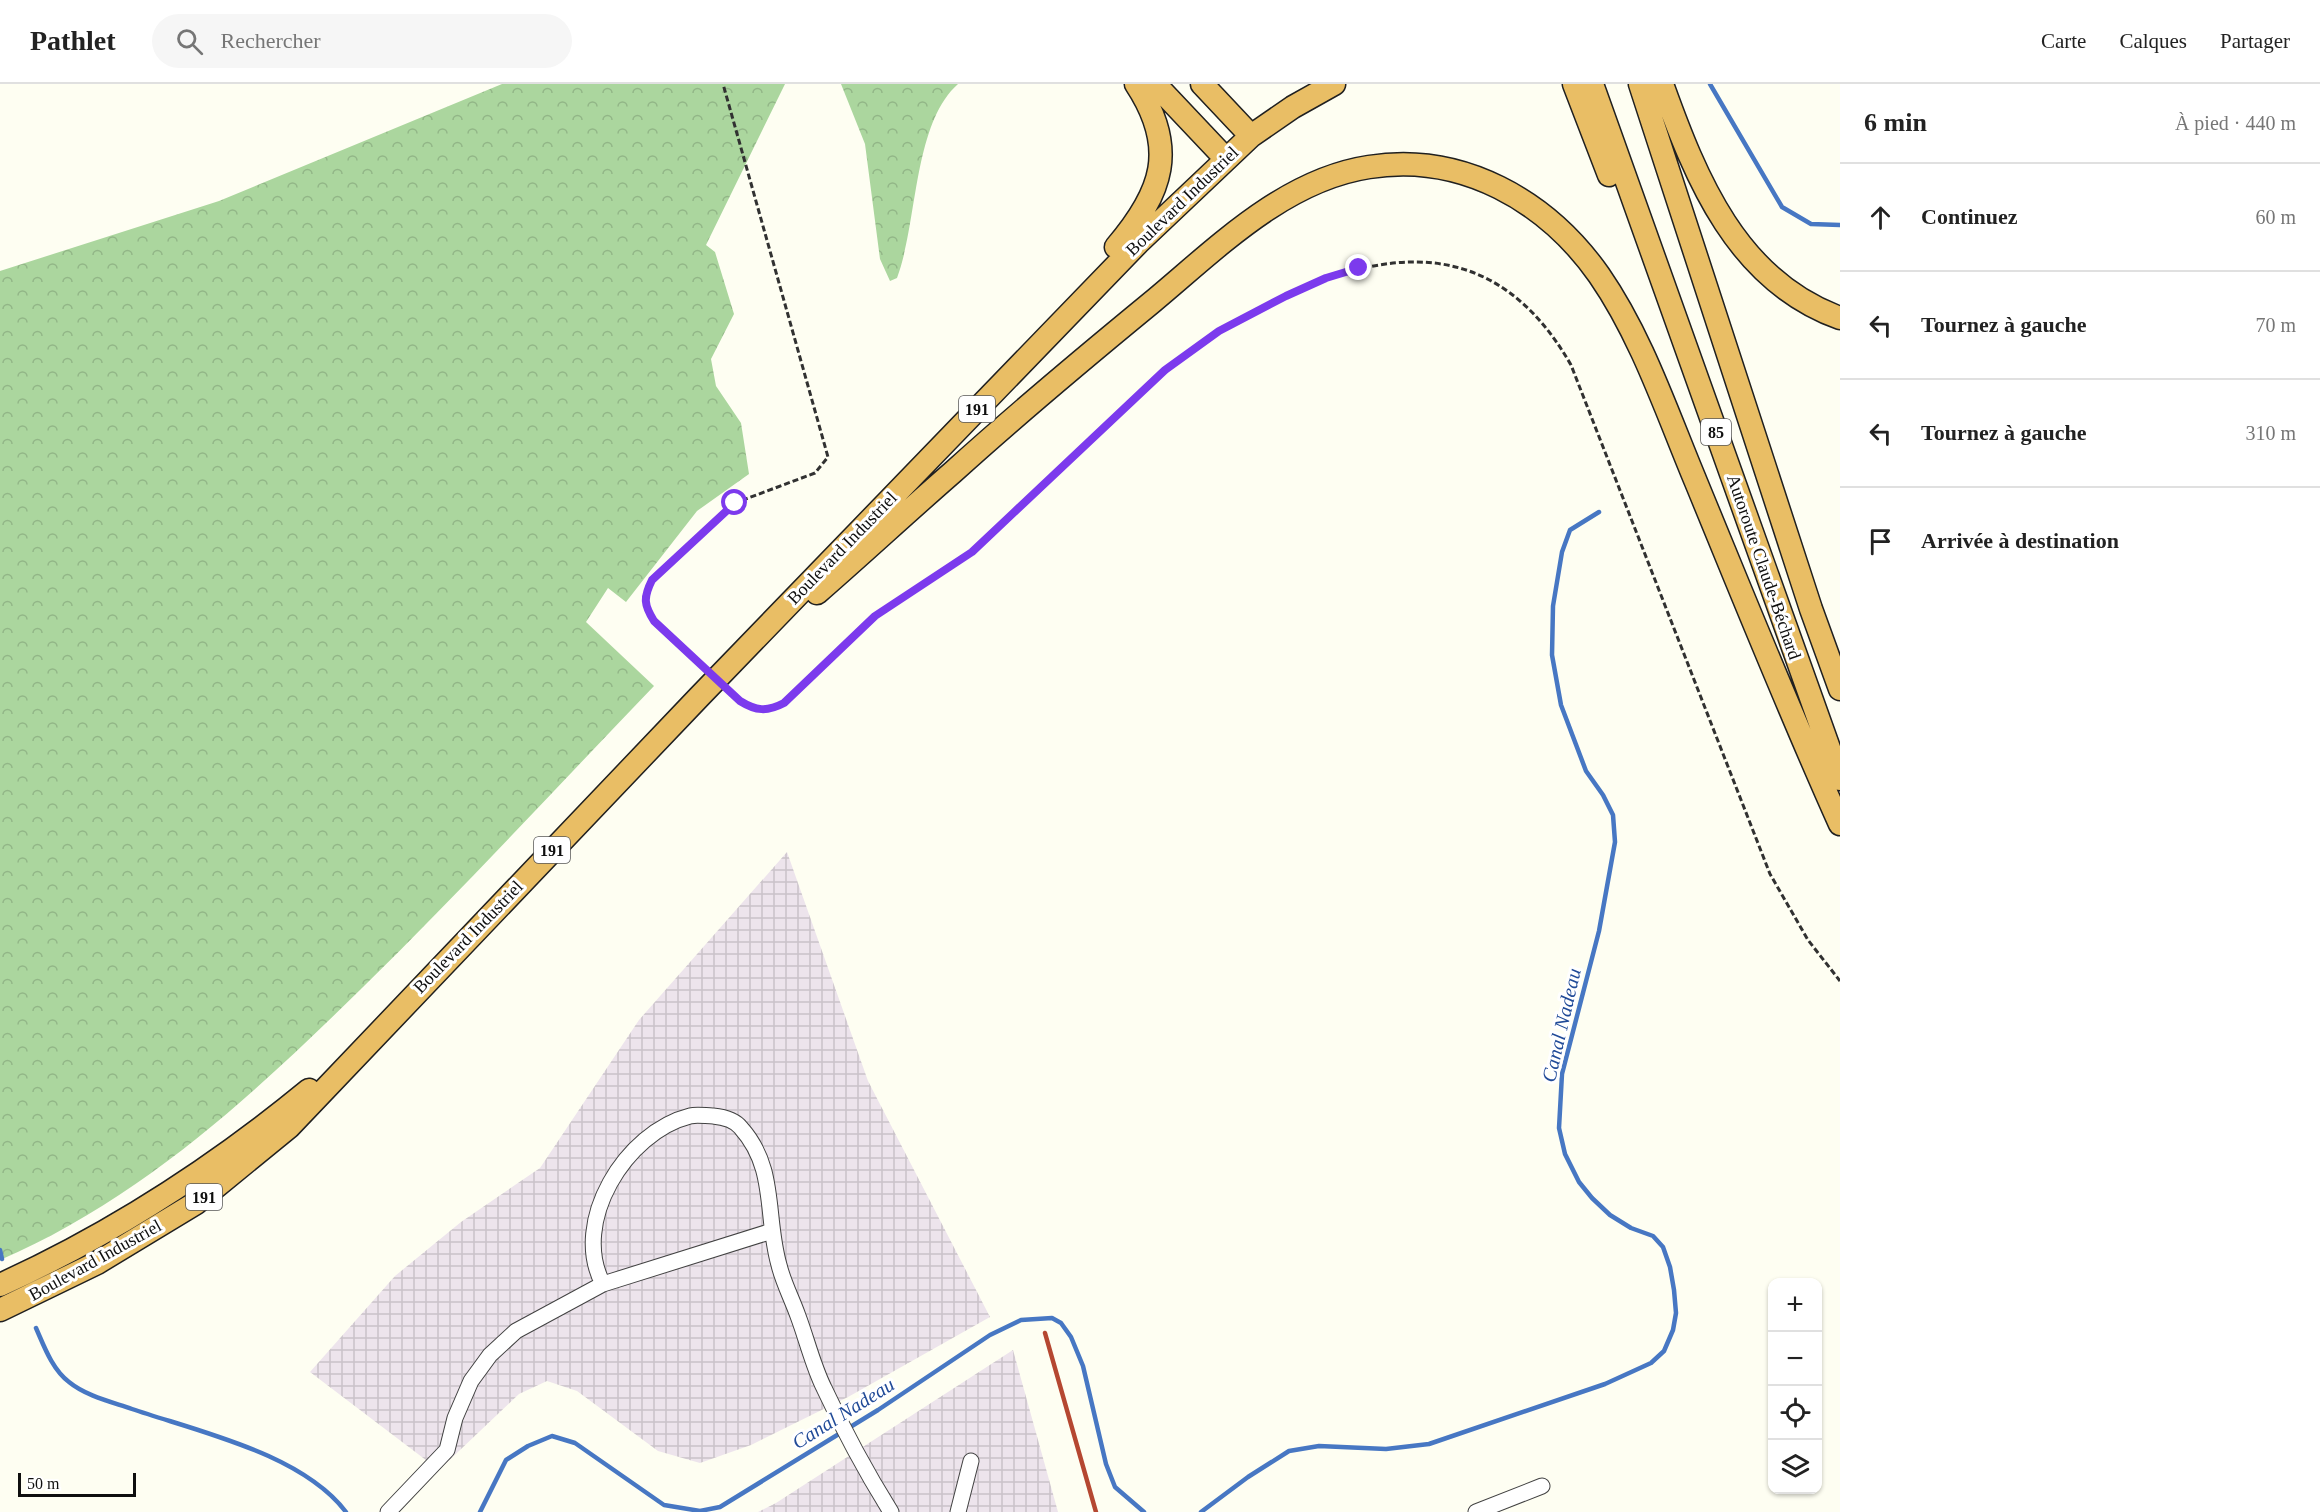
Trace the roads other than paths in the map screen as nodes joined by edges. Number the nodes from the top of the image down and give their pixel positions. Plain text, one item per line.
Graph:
1 (1137, 84) edge
2 (1155, 84) edge
3 (1202, 84) edge
4 (1334, 84) edge
5 (1574, 84) edge
6 (1592, 84) edge
7 (1640, 84) edge
8 (1662, 84) edge
9 (1251, 136) junction
10 (1225, 158) junction
11 (1840, 318) edge
12 (983, 404) junction
13 (1708, 410) junction
14 (732, 662) junction
15 (1840, 689) edge
16 (1840, 779) edge
17 (1840, 824) edge
18 (372, 1037) junction
19 (772, 1231) junction
20 (603, 1284) junction
21 (0, 1285) edge
22 (0, 1310) edge
23 (971, 1461) dead end
24 (1542, 1486) dead end
25 (388, 1512) edge
26 (891, 1512) edge
27 (958, 1512) edge
28 (1476, 1512) edge

1 - 12 highway
2 - 10 highway
3 - 9 highway
4 - 9 highway, Boulevard Industriel / 191
5 - 13 highway
6 - 13 highway, Autoroute Claude-Béchard / 85
7 - 15 highway, Autoroute Claude-Béchard / 85
8 - 11 highway
9 - 10 highway, Boulevard Industriel / 191
10 - 12 highway, Boulevard Industriel / 191
12 - 14 highway, Boulevard Industriel / 191
13 - 16 highway, Autoroute Claude-Béchard / 85
14 - 17 highway
14 - 18 highway, Boulevard Industriel / 191
18 - 21 highway, Boulevard Industriel / 191
18 - 22 highway, Boulevard Industriel / 191
19 - 20 street
19 - 20 street
19 - 26 street
20 - 25 street
23 - 27 street
24 - 28 street

